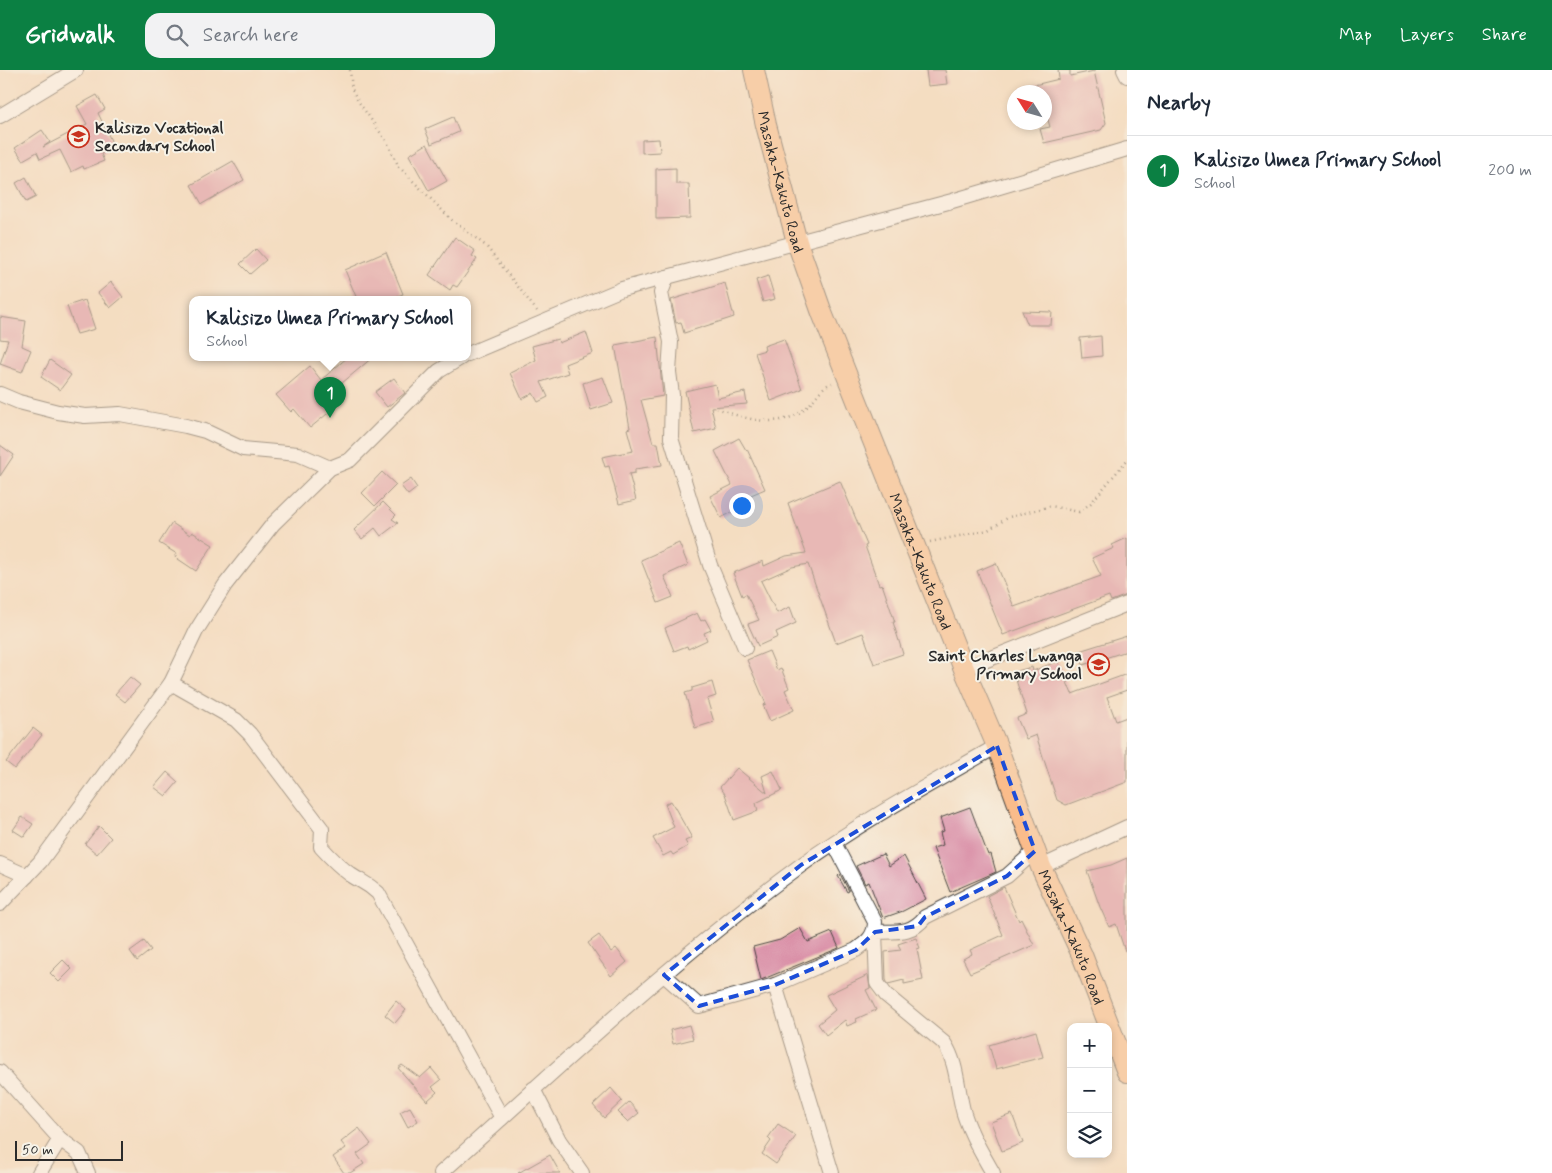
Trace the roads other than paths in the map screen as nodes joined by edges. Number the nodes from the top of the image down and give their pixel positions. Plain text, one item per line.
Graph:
1 (76, 70) edge
2 (754, 70) edge
3 (1124, 70) edge
4 (1127, 76) edge
5 (0, 116) edge
6 (1127, 149) edge
7 (797, 242) junction
8 (667, 277) junction
9 (471, 353) edge
10 (455, 361) edge
11 (0, 394) edge
12 (330, 468) junction
13 (1127, 604) edge
14 (744, 648) dead end
15 (964, 669) junction
16 (171, 683) junction
17 (997, 746) junction
18 (1127, 827) edge
19 (834, 843) junction
20 (1038, 859) junction
21 (0, 864) edge
22 (27, 876) junction
23 (0, 904) edge
24 (875, 932) junction
25 (664, 975) junction
26 (775, 985) junction
27 (0, 1072) edge
28 (1127, 1072) edge
29 (533, 1089) junction
30 (502, 1118) junction
31 (60, 1139) junction
32 (40, 1173) edge
33 (88, 1173) edge
34 (441, 1173) edge
35 (582, 1173) edge
36 (832, 1173) edge
37 (993, 1173) edge

1 - 5 street
2 - 7 highway, Masaka-Kakuto Road
3 - 4 street
6 - 7 street
7 - 8 street
7 - 15 highway, Masaka-Kakuto Road
8 - 9 street
8 - 14 street
10 - 12 street
11 - 12 street
12 - 16 street
13 - 15 street
15 - 17 highway, Masaka-Kakuto Road
16 - 22 street
16 - 30 street
17 - 19 street
17 - 20 highway, Masaka-Kakuto Road
18 - 20 street
19 - 24 street
19 - 25 street
20 - 24 street
20 - 28 highway, Masaka-Kakuto Road
21 - 22 street
22 - 23 street
24 - 26 street
24 - 37 street
25 - 26 street
25 - 29 street
26 - 36 street
27 - 31 street
29 - 30 street
29 - 35 street
30 - 34 street
31 - 32 street
31 - 33 street

